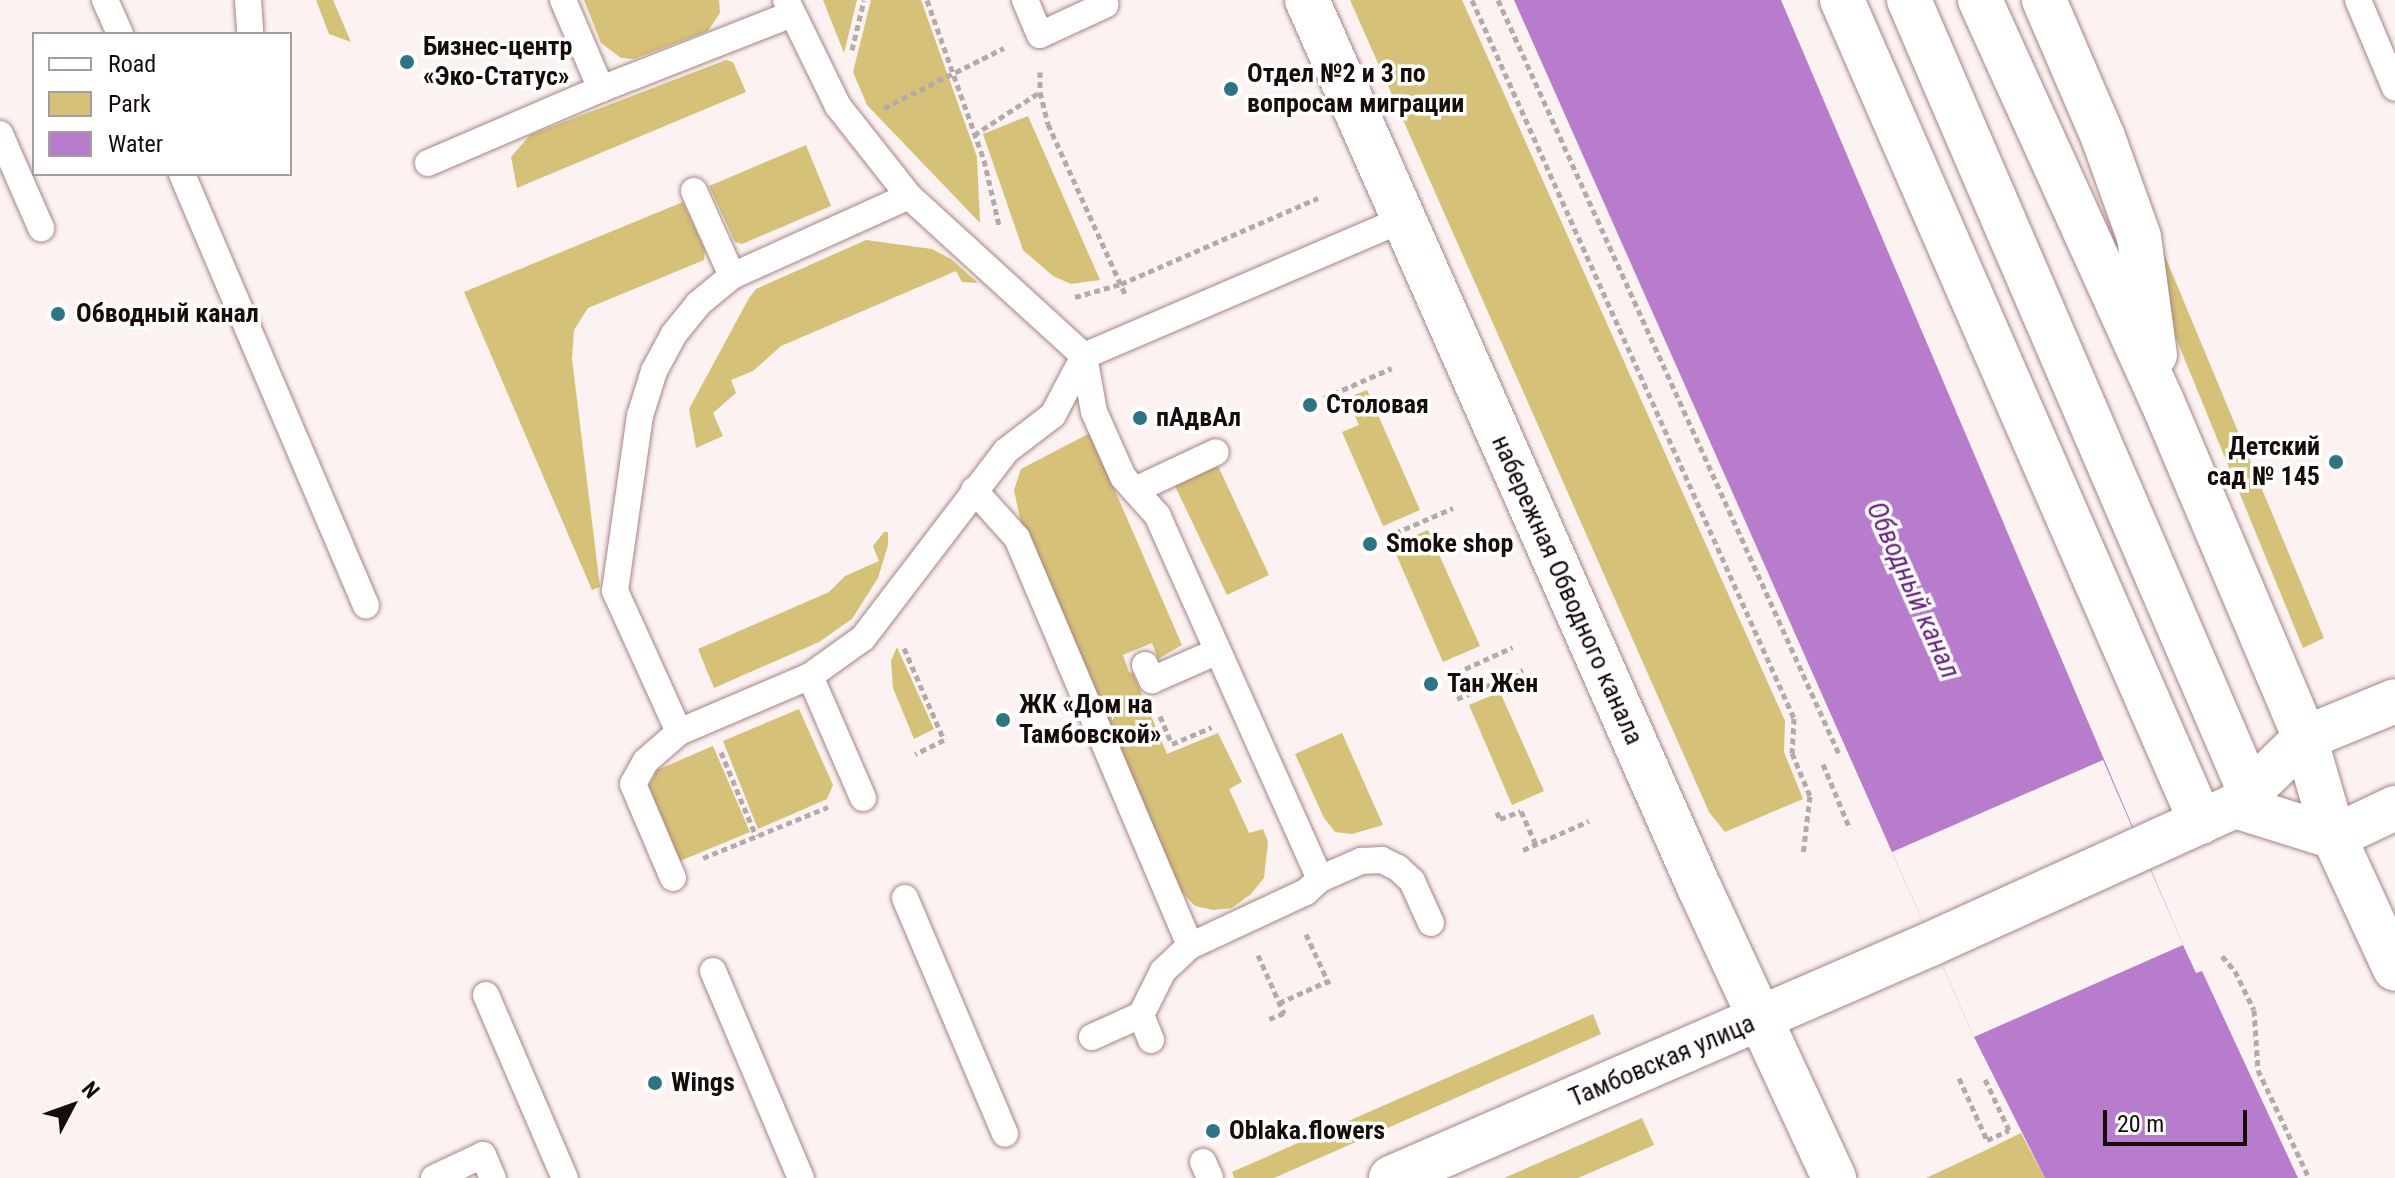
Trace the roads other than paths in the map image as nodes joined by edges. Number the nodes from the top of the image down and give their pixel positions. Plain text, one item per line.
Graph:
1 (105, 0) edge
2 (248, 0) edge
3 (563, 0) edge
4 (1025, 0) edge
5 (1307, 0) edge
6 (1842, 0) edge
7 (1909, 0) edge
8 (1980, 0) edge
9 (2044, 0) edge
10 (2358, 0) edge
11 (1105, 5) dead end
12 (789, 7) edge
13 (250, 31) dead end
14 (119, 32) edge
15 (2395, 88) edge
16 (601, 89) junction
17 (0, 134) edge
18 (428, 163) dead end
19 (183, 176) edge
20 (694, 191) dead end
21 (909, 196) junction
22 (1404, 219) junction
23 (41, 228) dead end
24 (732, 276) junction
25 (1084, 356) junction
26 (2162, 401) junction
27 (1216, 452) dead end
28 (974, 490) junction
29 (1135, 490) junction
30 (366, 605) dead end
31 (1218, 651) junction
32 (1148, 673) road end
33 (810, 676) junction
34 (2395, 701) edge
35 (679, 732) junction
36 (2305, 738) junction
37 (863, 798) dead end
38 (2229, 807) junction
39 (2395, 808) edge
40 (2334, 837) junction
41 (672, 875) road end
42 (1320, 879) junction
43 (905, 898) dead end
44 (1431, 923) dead end
45 (1190, 946) junction
46 (2395, 969) edge
47 (713, 971) dead end
48 (486, 995) dead end
49 (1141, 1015) junction
50 (1759, 1020) junction
51 (1092, 1037) dead end
52 (1151, 1040) dead end
53 (1005, 1134) dead end
54 (1415, 1173) edge
55 (434, 1178) edge
56 (493, 1178) edge
57 (565, 1178) edge
58 (801, 1178) edge
59 (1834, 1178) edge

1 - 14 lane
2 - 13 lane
3 - 16 lane
4 - 11 lane
5 - 22 main road, набережная Обводного канала
6 - 38 main road
7 - 38 main road
8 - 26 main road
9 - 26 main road
10 - 15 lane
12 - 16 lane
12 - 21 lane
16 - 18 lane
17 - 23 lane
19 - 30 lane
20 - 24 lane
21 - 24 lane
21 - 25 lane
22 - 25 lane
22 - 50 main road, набережная Обводного канала
24 - 35 lane
25 - 28 lane
25 - 29 lane
26 - 36 main road
27 - 29 lane
28 - 33 lane
28 - 45 lane
29 - 31 lane
31 - 32 lane
31 - 42 lane
33 - 35 lane
33 - 37 lane
34 - 36 main road
35 - 41 lane
36 - 38 main road
36 - 40 main road
38 - 40 main road
38 - 50 main road, Тамбовская улица
39 - 40 main road
40 - 46 main road
42 - 44 lane
42 - 45 lane
43 - 53 lane
45 - 49 lane
47 - 58 lane
48 - 57 lane
49 - 51 lane
49 - 52 lane
50 - 54 main road, Тамбовская улица
50 - 59 main road, набережная Обводного канала
55 - 56 lane

